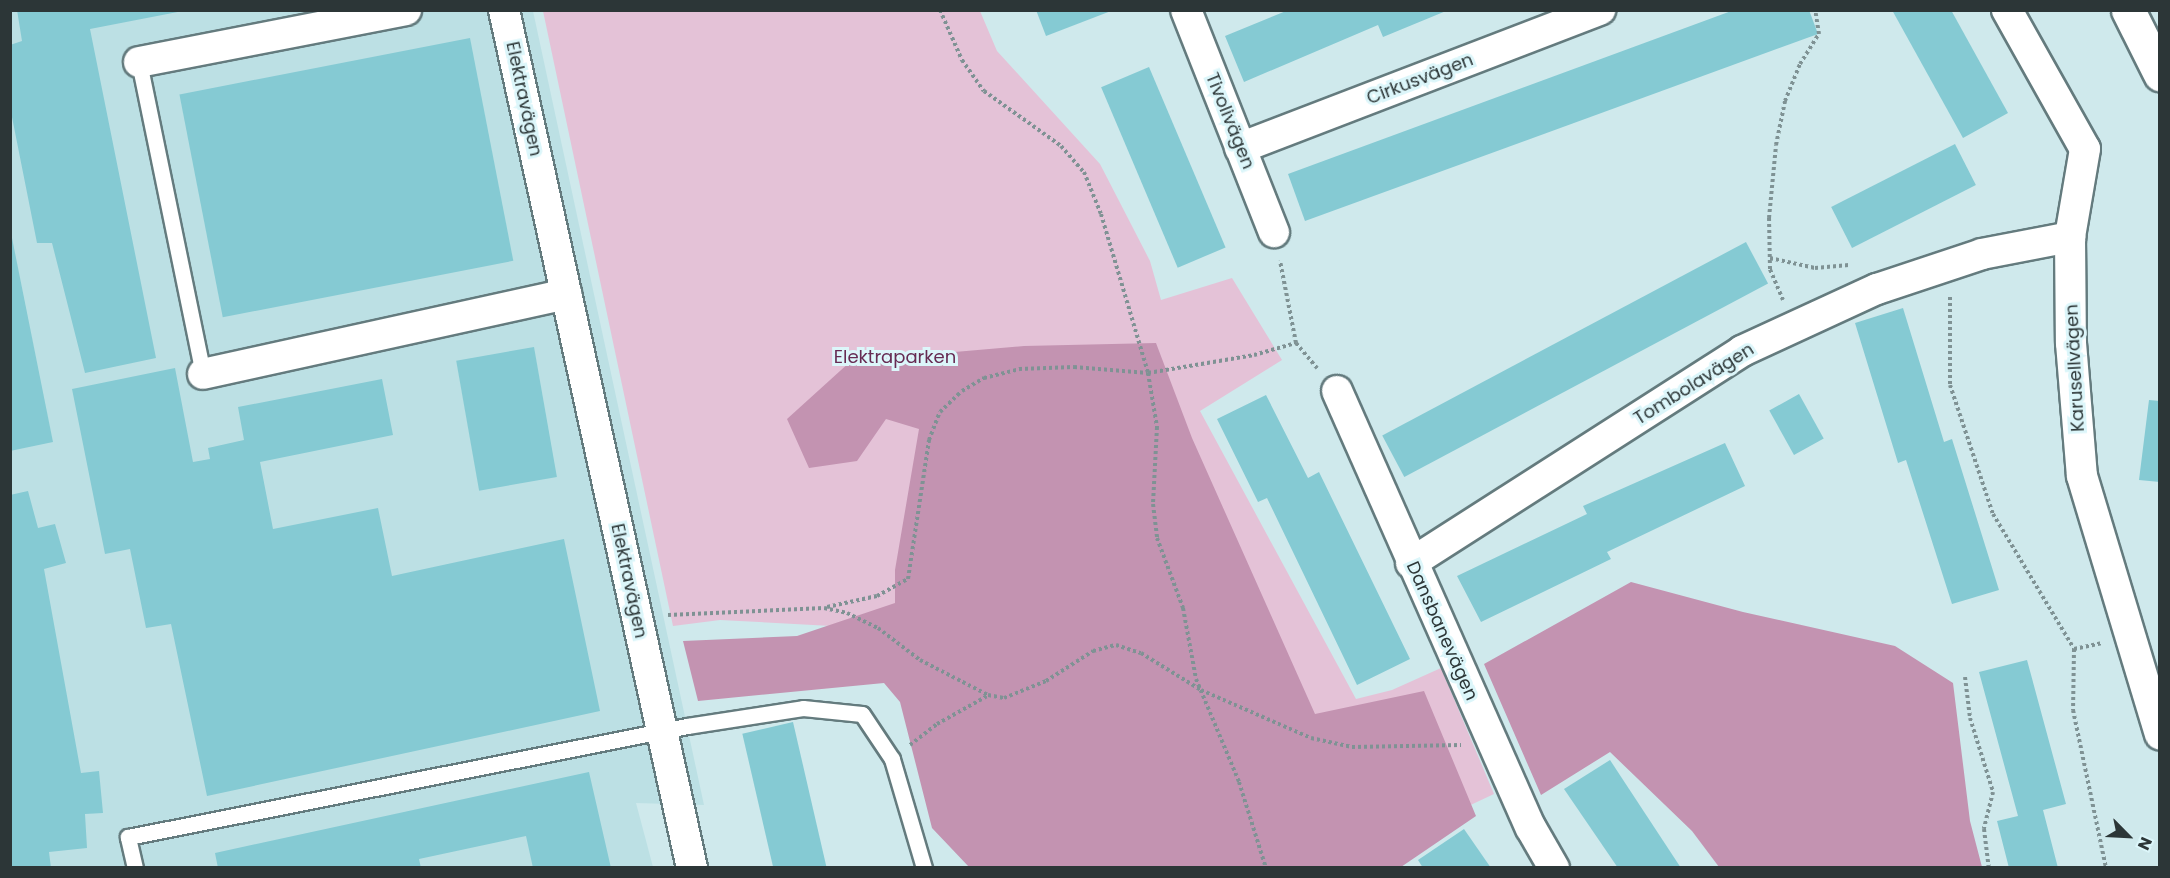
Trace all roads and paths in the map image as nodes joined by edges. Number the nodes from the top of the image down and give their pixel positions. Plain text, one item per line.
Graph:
1 (406, 10) edge
2 (504, 10) edge
3 (940, 10) edge
4 (1186, 10) edge
5 (1600, 10) edge
6 (1815, 10) edge
7 (2007, 10) edge
8 (2128, 10) edge
9 (139, 62) joint
10 (2160, 74) edge
11 (1240, 148) junction
12 (1274, 232) joint
13 (2070, 249) junction
14 (1770, 258) junction
15 (1856, 264) dead end
16 (1948, 285) dead end
17 (566, 294) junction
18 (1788, 311) dead end
19 (1148, 373) junction
20 (203, 374) joint
21 (1337, 391) dead end
22 (1411, 563) junction
23 (824, 608) junction
24 (661, 615) dead end
25 (2111, 642) dead end
26 (2074, 649) junction
27 (1965, 677) dead end
28 (1202, 690) junction
29 (988, 695) junction
30 (662, 731) junction
31 (2160, 735) edge
32 (1467, 745) dead end
33 (892, 759) junction
34 (135, 867) edge
35 (692, 867) edge
36 (923, 867) edge
37 (1266, 867) edge
38 (1554, 867) edge
39 (1989, 867) edge
40 (2106, 867) edge

1 - 9 street
2 - 17 street, Elektravägen
3 - 19 path
4 - 11 street, Tivolivägen
5 - 11 street, Cirkusvägen
6 - 14 path
7 - 13 street, Karusellvägen
8 - 10 highway
9 - 20 lane
11 - 12 street, Tivolivägen
12 - 19 path
13 - 22 street, Tombolavägen
13 - 31 street, Karusellvägen
14 - 15 path
14 - 18 path
16 - 26 path
17 - 20 street
17 - 30 street, Elektravägen
19 - 23 path
19 - 28 path
21 - 22 street, Dansbanevägen
22 - 38 street, Dansbanevägen
23 - 24 path
23 - 29 path
25 - 26 path
26 - 40 path
27 - 39 path
28 - 29 path
28 - 32 path
28 - 37 path
29 - 33 path
30 - 33 lane
30 - 34 lane
30 - 35 street, Elektravägen
33 - 36 lane

